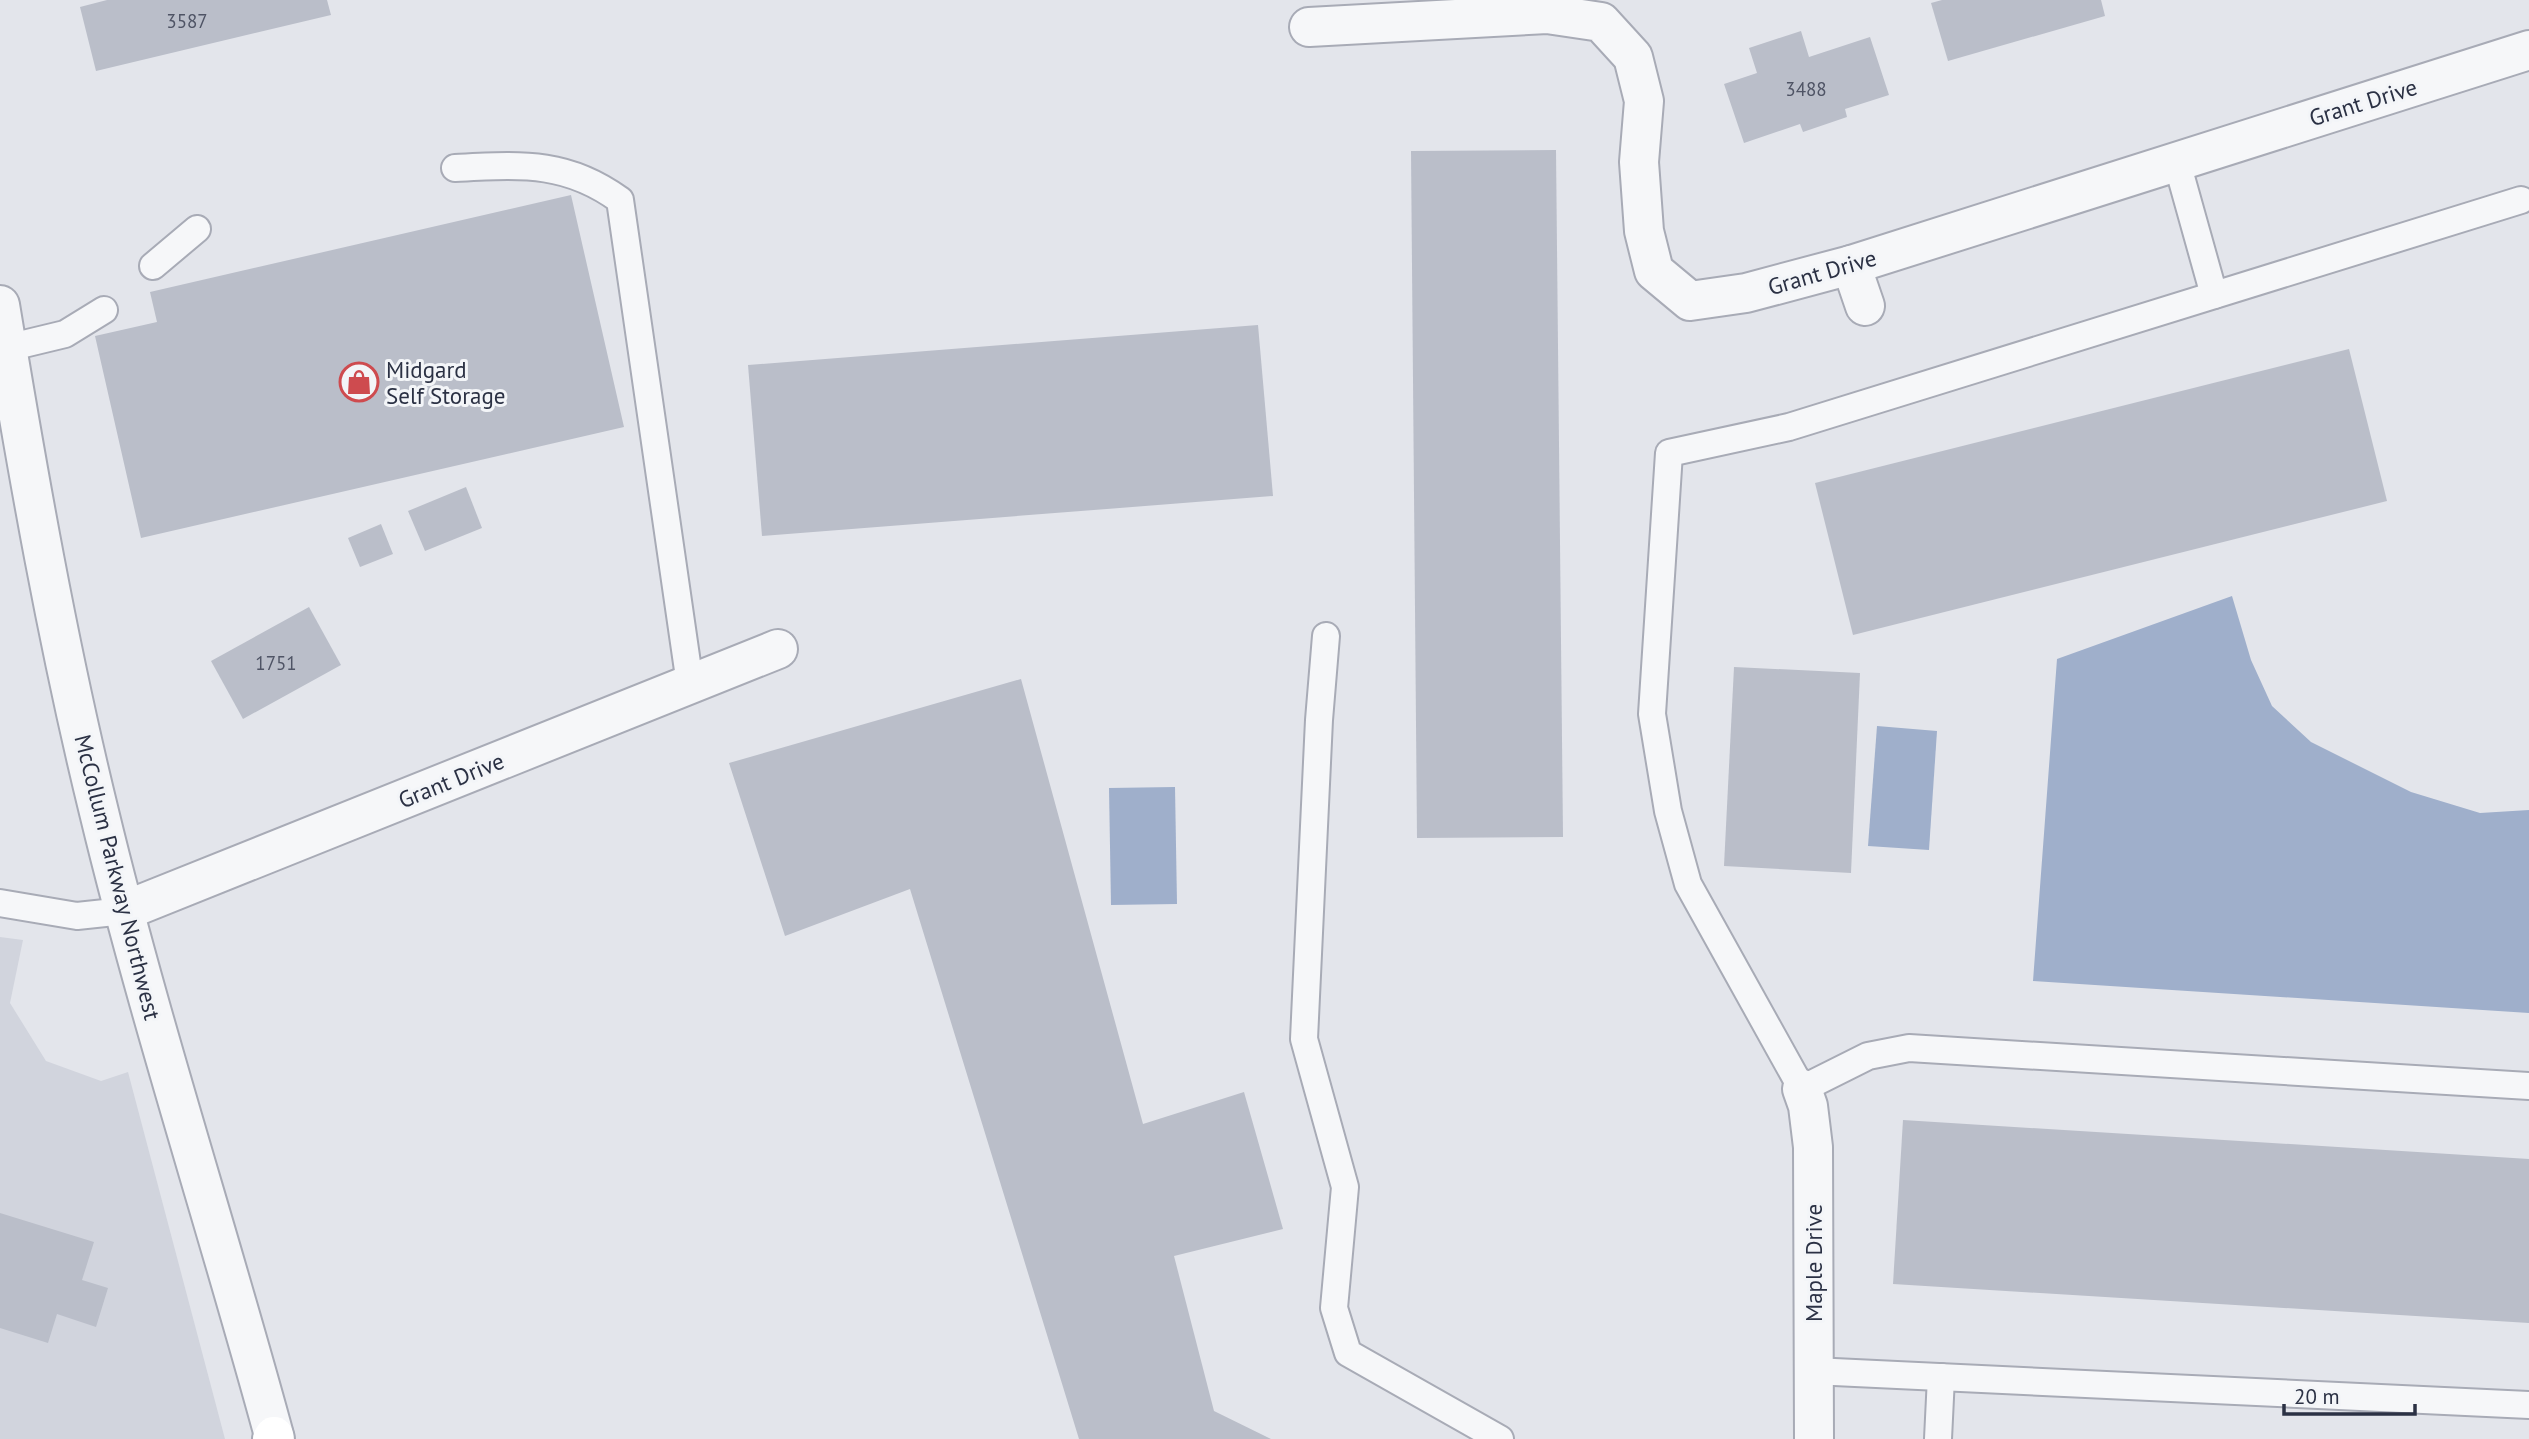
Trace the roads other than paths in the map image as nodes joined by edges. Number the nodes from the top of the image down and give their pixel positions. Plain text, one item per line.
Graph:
1 (1309, 27) dead end
2 (2529, 50) edge
3 (2176, 159) junction
4 (455, 168) dead end
5 (2521, 200) dead end
6 (197, 229) dead end
7 (1851, 265) junction
8 (153, 266) dead end
9 (2214, 295) junction
10 (0, 305) edge
11 (1865, 306) dead end
12 (104, 310) dead end
13 (4, 349) edge
14 (1326, 636) dead end
15 (778, 649) dead end
16 (690, 684) junction
17 (0, 903) edge
18 (124, 911) junction
19 (2529, 1086) edge
20 (1802, 1089) junction
21 (1813, 1371) junction
22 (1941, 1377) junction
23 (2529, 1405) edge
24 (274, 1438) edge
25 (1500, 1439) edge
26 (1814, 1439) edge
27 (1938, 1439) edge

1 - 7 street, Grant Drive
2 - 3 street, Grant Drive
3 - 7 street, Grant Drive
3 - 9 lane
4 - 16 lane
5 - 9 lane
6 - 8 lane
7 - 11 street
9 - 20 lane
10 - 13 street, McCollum Parkway Northwest
12 - 13 lane
13 - 18 street, McCollum Parkway Northwest
14 - 25 lane
15 - 16 street, Grant Drive
16 - 18 street, Grant Drive
17 - 18 lane
18 - 24 street, McCollum Parkway Northwest
19 - 20 lane
20 - 21 street, Maple Drive
21 - 22 lane
21 - 26 street, Maple Drive
22 - 23 lane
22 - 27 lane

